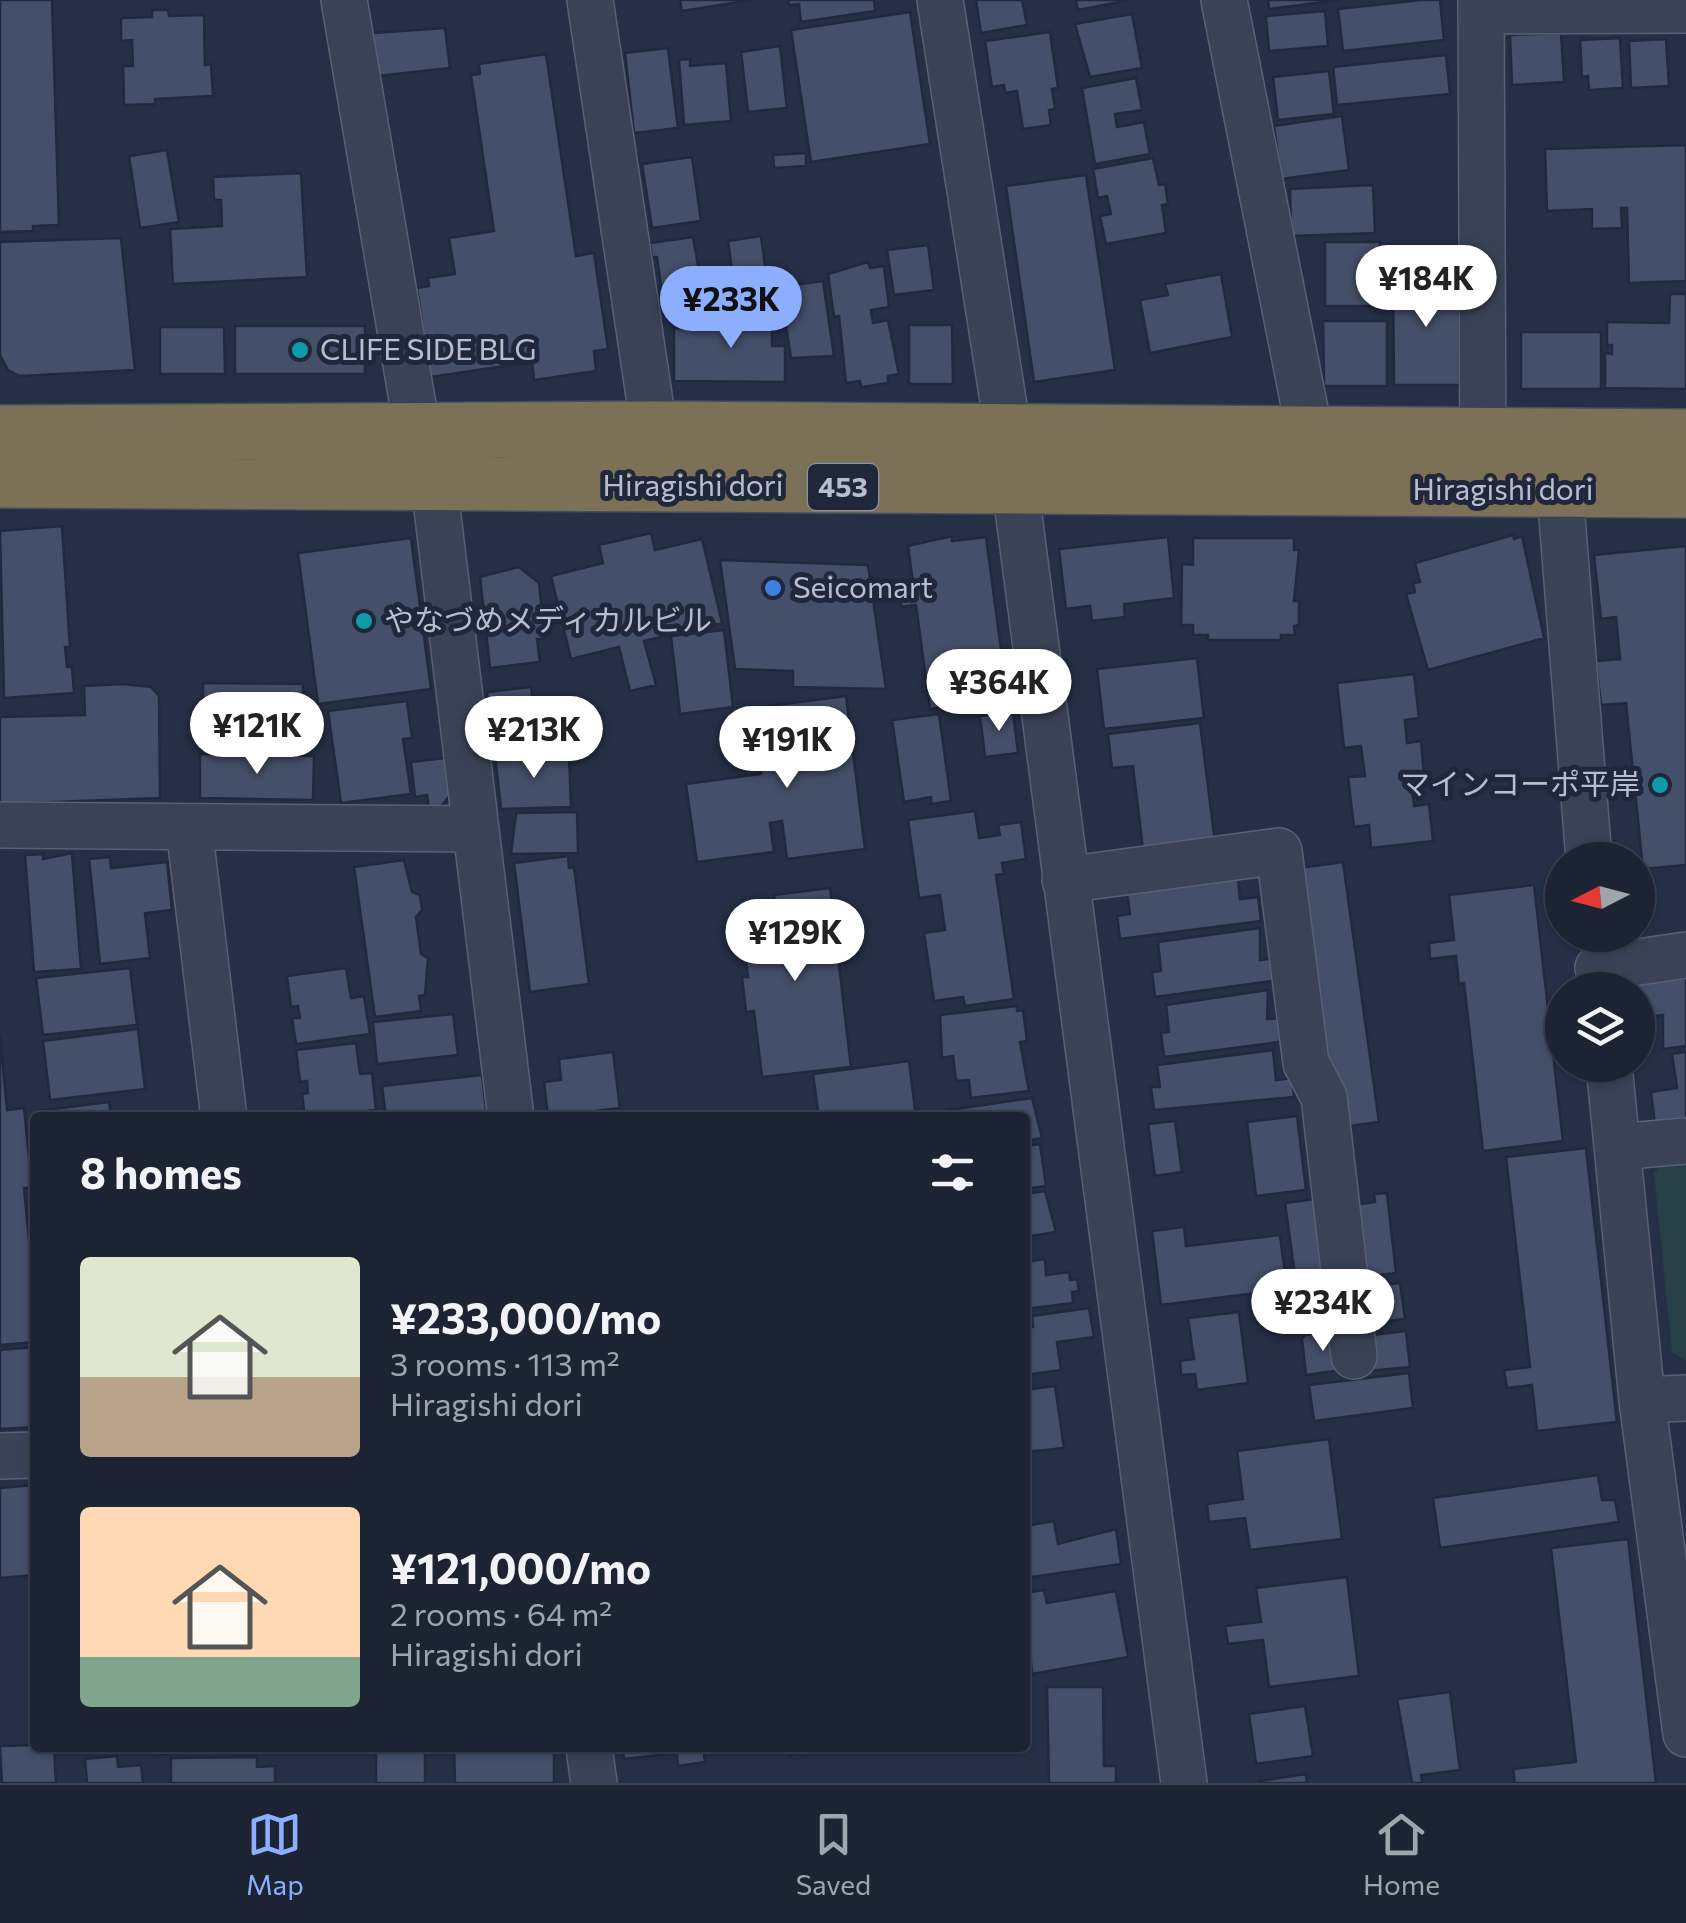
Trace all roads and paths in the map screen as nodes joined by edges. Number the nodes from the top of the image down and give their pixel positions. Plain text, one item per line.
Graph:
1 (344, 0) edge
2 (590, 0) edge
3 (940, 0) edge
4 (1224, 0) edge
5 (1481, 6) edge
6 (1686, 10) edge
7 (417, 429) junction
8 (654, 429) junction
9 (1008, 432) junction
10 (0, 433) edge
11 (1310, 434) junction
12 (1486, 436) junction
13 (1686, 437) edge
14 (1557, 464) junction
15 (0, 480) edge
16 (434, 484) junction
17 (1014, 488) junction
18 (1686, 490) edge
19 (1482, 492) junction
20 (0, 824) edge
21 (189, 827) junction
22 (476, 829) junction
23 (1588, 842) edge
24 (1065, 880) junction
25 (1686, 954) edge
26 (1598, 964) edge
27 (1610, 1082) edge
28 (223, 1112) edge
29 (510, 1112) edge
30 (1686, 1142) edge
31 (1618, 1147) junction
32 (1354, 1356) dead end
33 (1664, 1399) edge
34 (30, 1455) edge
35 (0, 1456) edge
36 (1686, 1734) edge
37 (590, 1752) edge
38 (594, 1783) edge
39 (1184, 1783) edge

1 - 7 street
2 - 8 street
3 - 9 street
4 - 11 street
5 - 6 street
5 - 12 street
7 - 8 highway, Hiragishi dori / 453
7 - 10 highway, Hiragishi dori / 453
7 - 16 street
8 - 9 highway, Hiragishi dori / 453
9 - 11 highway, Hiragishi dori / 453
9 - 17 street
11 - 12 highway, Hiragishi dori / 453
12 - 14 highway, Hiragishi dori / 453
12 - 19 street
13 - 14 highway, Hiragishi dori / 453
14 - 18 highway, Hiragishi dori / 453
14 - 19 highway, Hiragishi dori / 453
14 - 23 street
15 - 16 highway, Hiragishi dori / 453
16 - 17 highway, Hiragishi dori / 453
16 - 22 street
17 - 19 highway, Hiragishi dori / 453
17 - 24 street
20 - 21 street
21 - 22 street
21 - 28 street
22 - 29 street
24 - 32 street
24 - 39 street
25 - 26 street
27 - 31 street
30 - 31 street
31 - 33 street
33 - 36 street
34 - 35 street
37 - 38 street

